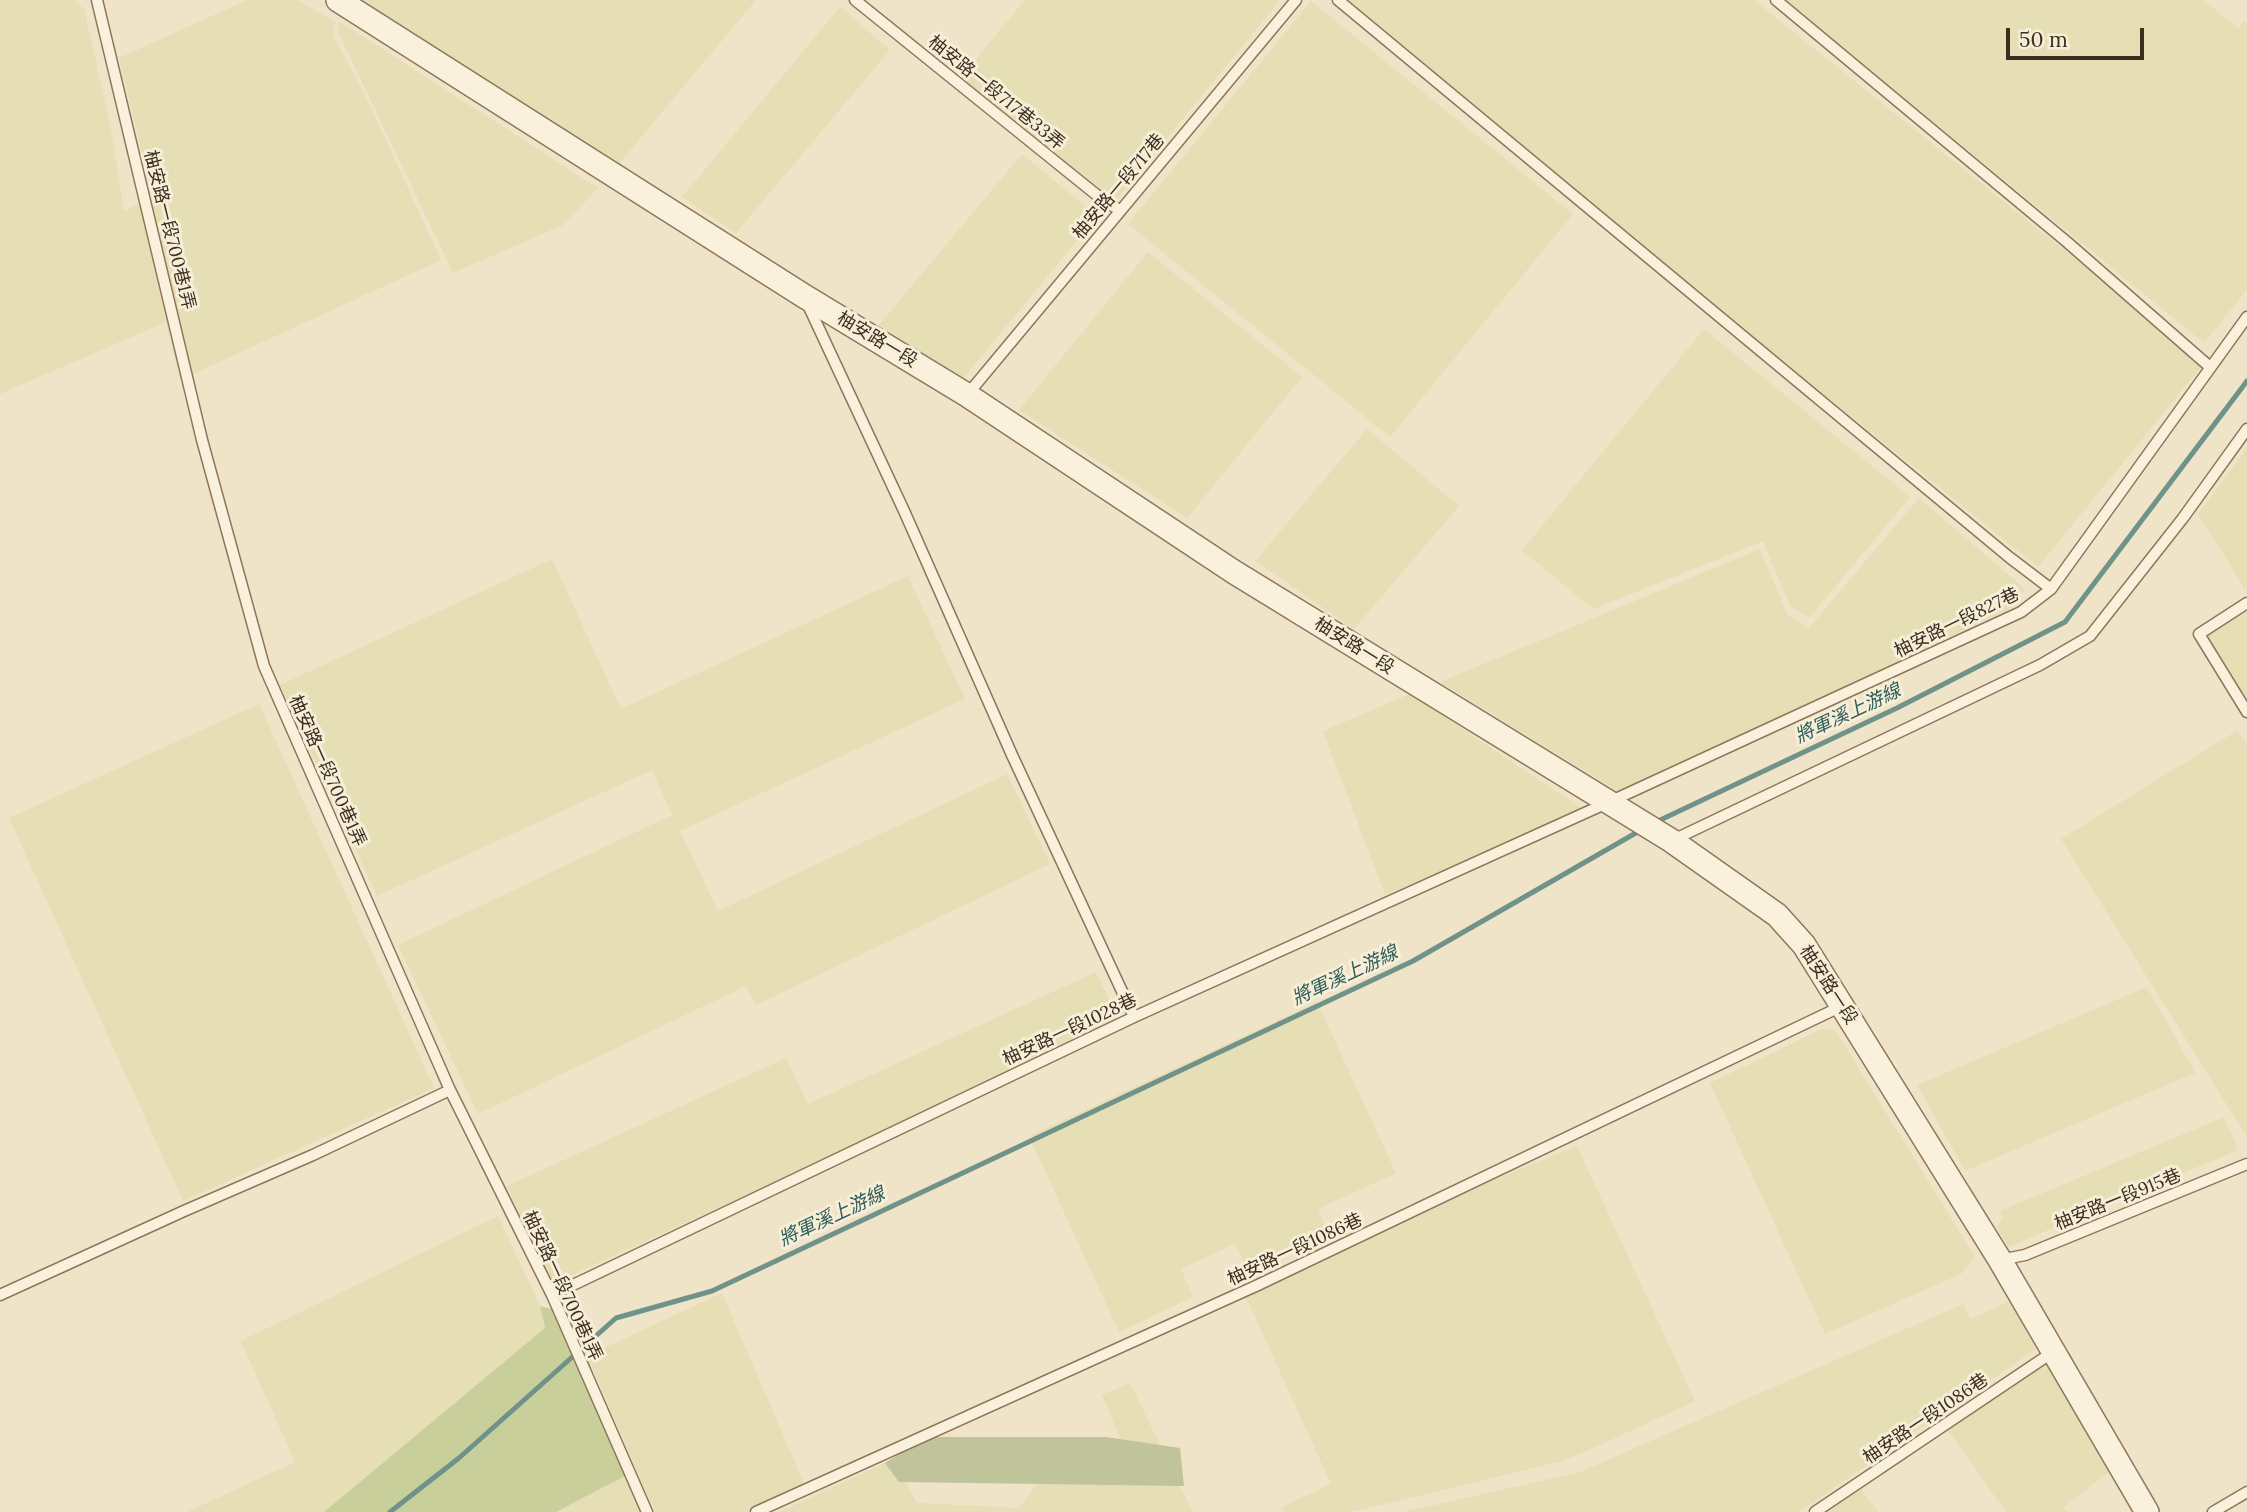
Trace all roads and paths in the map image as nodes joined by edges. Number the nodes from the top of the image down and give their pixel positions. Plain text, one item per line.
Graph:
1 (97, 0) edge
2 (338, 0) edge
3 (855, 0) edge
4 (1296, 0) edge
5 (1338, 0) edge
6 (1776, 0) edge
7 (1119, 210) junction
8 (804, 296) junction
9 (2247, 317) edge
10 (2210, 367) junction
11 (967, 395) junction
12 (2247, 429) edge
13 (2052, 589) junction
14 (2247, 603) edge
15 (2247, 712) edge
16 (1608, 803) junction
17 (1672, 841) junction
18 (1842, 1006) junction
19 (1134, 1017) junction
20 (450, 1090) junction
21 (2247, 1164) edge
22 (2000, 1260) junction
23 (0, 1295) edge
24 (552, 1295) junction
25 (2054, 1352) junction
26 (2247, 1492) edge
27 (647, 1512) edge
28 (756, 1512) edge
29 (1815, 1512) edge
30 (2147, 1512) edge
31 (2213, 1512) edge

1 - 20 lane, 柚安路一段700巷1弄
2 - 8 street, 柚安路一段
3 - 7 lane, 柚安路一段717巷33弄
4 - 7 lane, 柚安路一段717巷
5 - 13 lane
6 - 10 lane
7 - 11 lane, 柚安路一段717巷
8 - 11 street, 柚安路一段
8 - 19 lane
9 - 10 lane, 柚安路一段827巷
10 - 13 lane, 柚安路一段827巷
11 - 16 street, 柚安路一段
12 - 17 lane
13 - 16 lane, 柚安路一段827巷
14 - 15 lane
16 - 17 street, 柚安路一段
16 - 19 lane, 柚安路一段1028巷
17 - 18 street, 柚安路一段
18 - 22 street, 柚安路一段
18 - 28 lane, 柚安路一段1086巷
19 - 24 lane, 柚安路一段1028巷
20 - 23 lane
20 - 24 lane, 柚安路一段700巷1弄
21 - 22 lane, 柚安路一段915巷
22 - 25 street, 柚安路一段
24 - 27 lane, 柚安路一段700巷1弄
25 - 29 lane, 柚安路一段1086巷
25 - 30 street, 柚安路一段
26 - 31 lane

